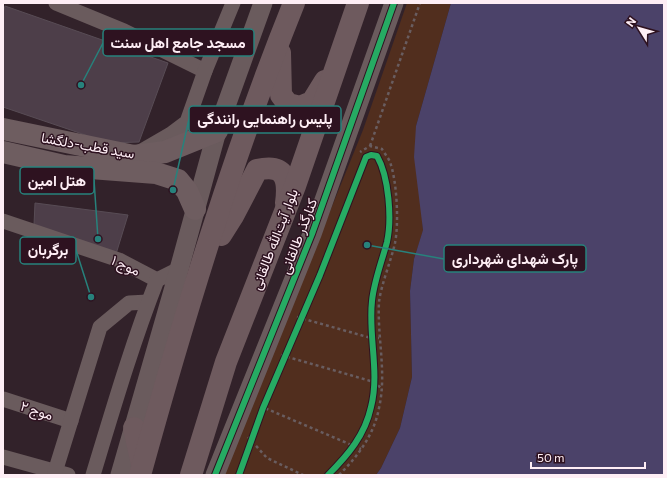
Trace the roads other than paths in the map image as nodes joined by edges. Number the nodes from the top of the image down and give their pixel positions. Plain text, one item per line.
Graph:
1 (56, 3) edge
2 (233, 3) edge
3 (263, 3) edge
4 (294, 3) edge
5 (358, 3) edge
6 (394, 3) edge
7 (280, 39) junction
8 (340, 56) junction
9 (205, 71) junction
10 (3, 129) edge
11 (217, 131) junction
12 (3, 152) edge
13 (134, 156) junction
14 (286, 206) junction
15 (195, 209) junction
16 (3, 222) edge
17 (190, 268) junction
18 (157, 280) junction
19 (148, 302) junction
20 (3, 399) edge
21 (71, 421) junction
22 (134, 428) junction
23 (3, 457) edge
24 (141, 470) edge
25 (62, 473) edge
26 (93, 475) edge
27 (120, 475) edge
28 (191, 475) edge
29 (215, 475) edge

1 - 9 street
2 - 9 street
3 - 11 street
4 - 7 main road
5 - 8 main road, بلوار آیت‌الله طالقانی
6 - 29 street, کنارگذر طالقانی
7 - 8 main road
7 - 17 main road
8 - 14 main road, بلوار آیت‌الله طالقانی
9 - 13 street
10 - 13 main road, سید قطب-دلگشا
11 - 13 main road, سید قطب-دلگشا
11 - 15 street
12 - 15 main road, سید قطب-دلگشا
14 - 17 main road
14 - 28 main road, بلوار آیت‌الله طالقانی
15 - 17 street
16 - 18 street, موج ۱
17 - 18 street
17 - 22 street
17 - 24 main road
18 - 19 street
19 - 21 street
19 - 26 street
20 - 21 street, موج ۲
21 - 25 street
22 - 24 main road
22 - 27 street
23 - 25 street

